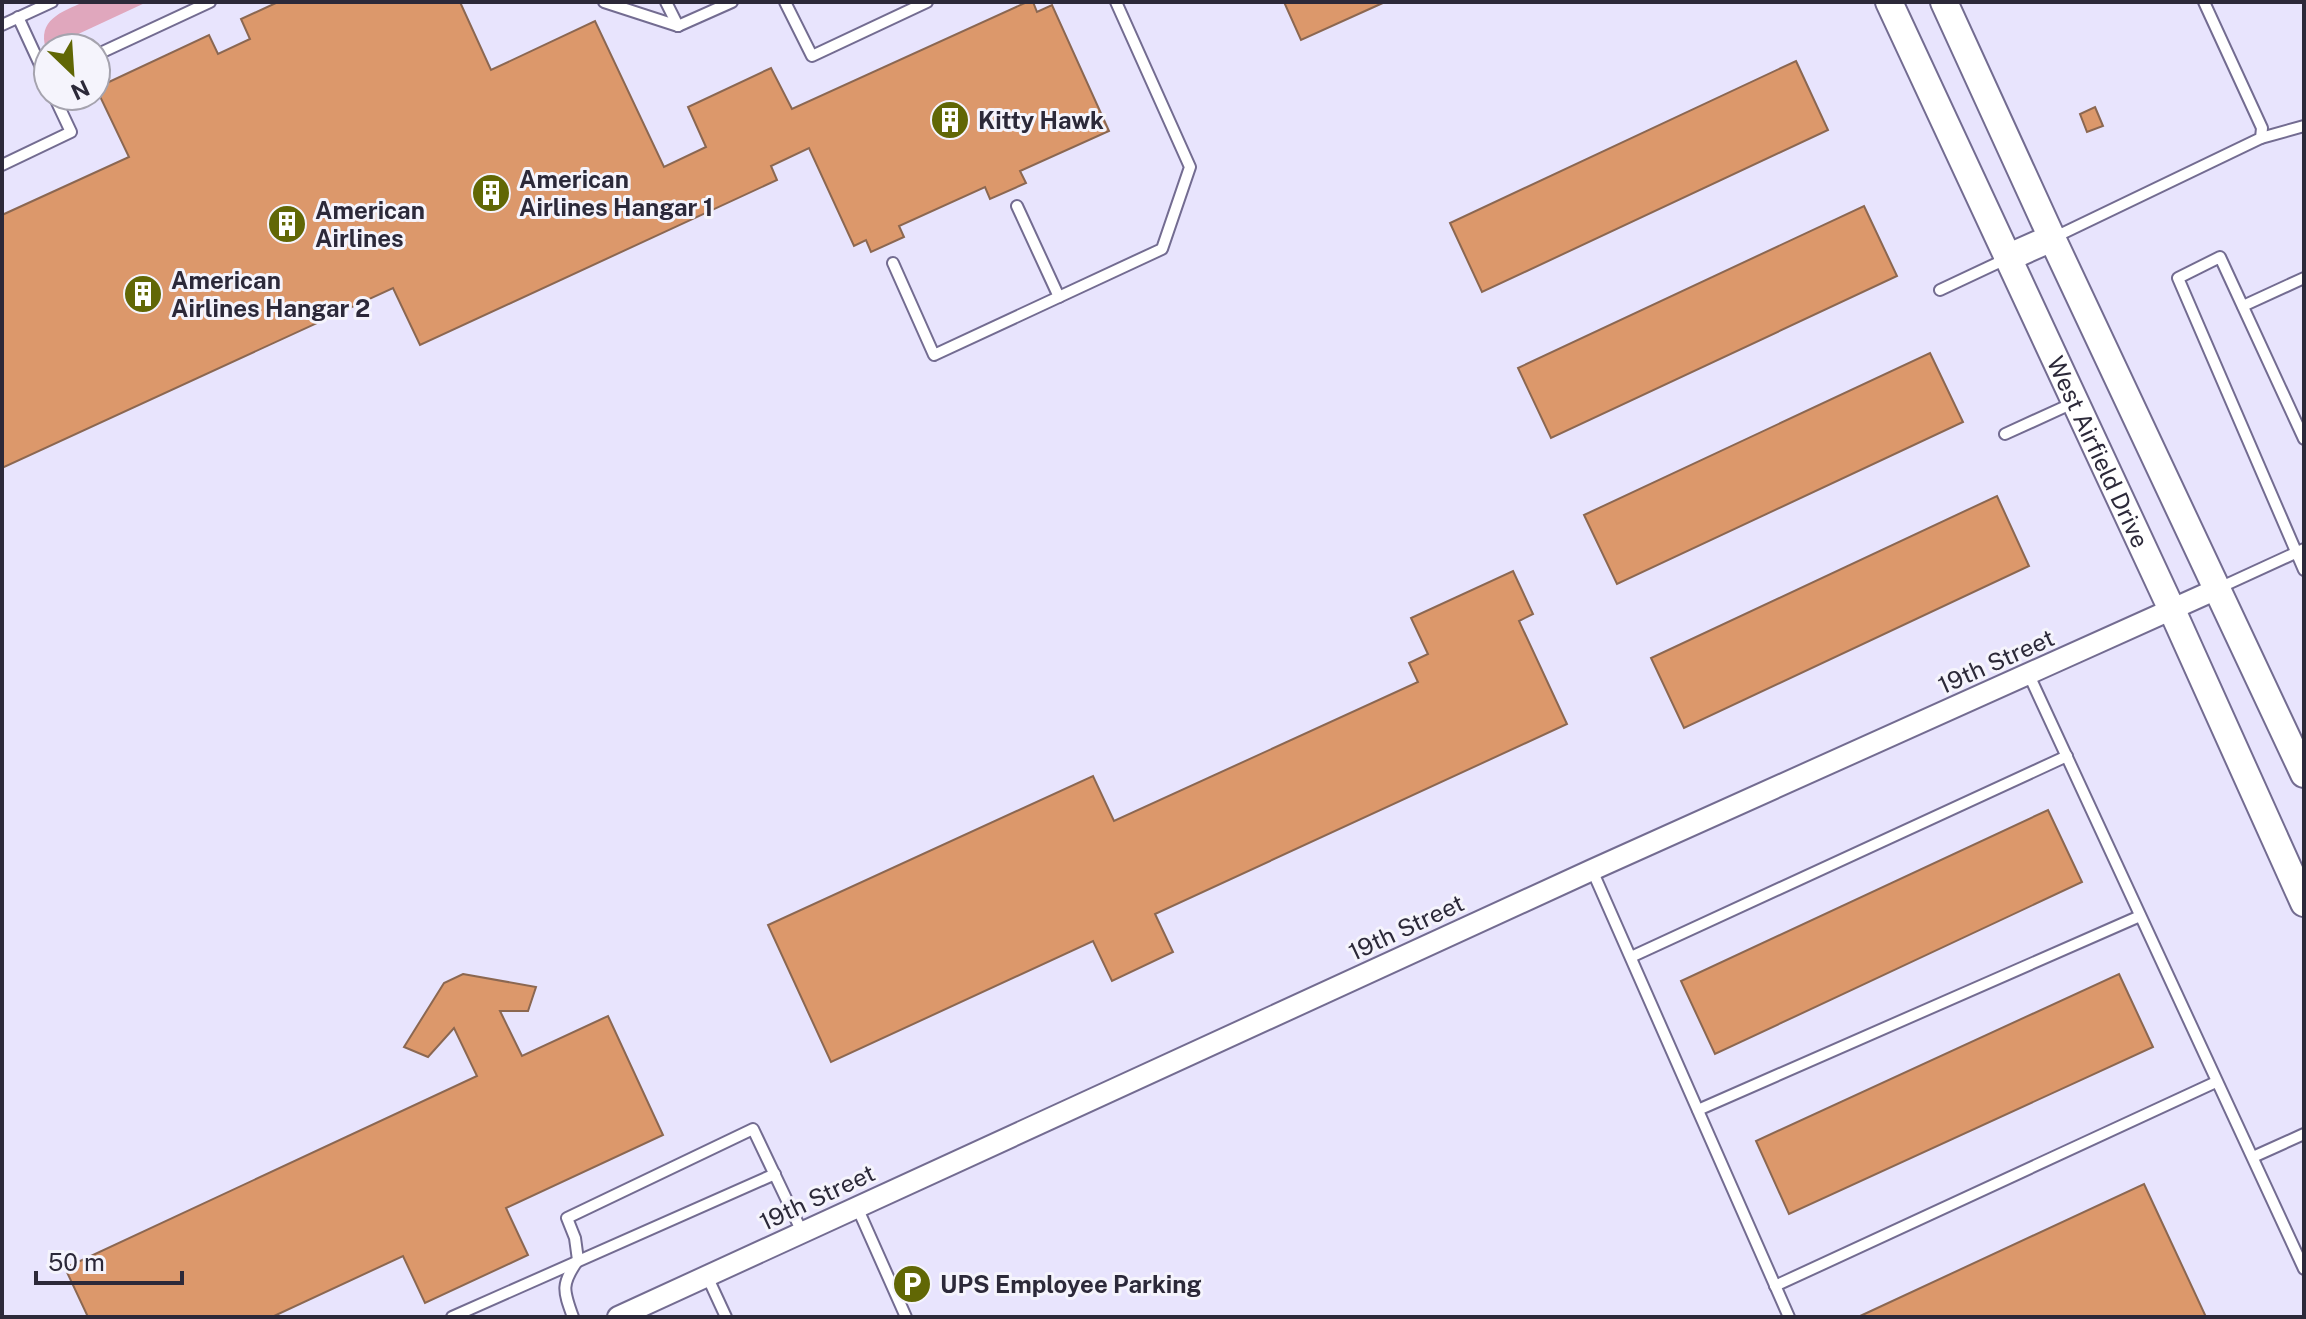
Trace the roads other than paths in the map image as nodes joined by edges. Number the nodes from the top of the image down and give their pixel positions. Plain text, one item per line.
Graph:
1 (52, 2) edge
2 (210, 2) edge
3 (604, 2) edge
4 (666, 2) edge
5 (732, 2) edge
6 (785, 2) edge
7 (927, 2) edge
8 (1116, 2) edge
9 (1889, 2) edge
10 (1944, 2) edge
11 (2204, 2) edge
12 (18, 17) junction
13 (2, 25) edge
14 (678, 26) junction
15 (32, 47) edge
16 (112, 48) edge
17 (62, 112) edge
18 (2304, 126) edge
19 (2261, 138) junction
20 (2, 165) edge
21 (1017, 206) dead end
22 (2052, 238) junction
23 (2007, 258) junction
24 (893, 263) dead end
25 (2304, 278) edge
26 (1940, 290) dead end
27 (1059, 297) junction
28 (2243, 306) junction
29 (2074, 402) junction
30 (2005, 434) dead end
31 (2304, 439) edge
32 (2300, 551) edge
33 (2304, 570) edge
34 (2217, 589) junction
35 (2172, 610) junction
36 (2029, 675) junction
37 (2067, 756) junction
38 (2304, 774) edge
39 (1592, 870) junction
40 (2304, 903) edge
41 (2140, 916) junction
42 (1631, 957) junction
43 (2216, 1082) junction
44 (1698, 1110) junction
45 (2304, 1134) edge
46 (2253, 1157) junction
47 (775, 1174) junction
48 (857, 1207) junction
49 (802, 1232) junction
50 (578, 1260) junction
51 (2304, 1269) edge
52 (707, 1276) junction
53 (1775, 1286) junction
54 (452, 1317) edge
55 (573, 1317) edge
56 (618, 1317) edge
57 (726, 1317) edge
58 (906, 1317) edge
59 (1789, 1317) edge

1 - 12 lane
2 - 16 lane
3 - 14 lane
4 - 14 lane
5 - 14 lane
6 - 7 lane
8 - 27 lane
9 - 23 street, West Airfield Drive
10 - 22 street, West Airfield Drive
11 - 19 lane
12 - 13 lane
12 - 15 lane
17 - 20 lane
18 - 19 lane
19 - 22 lane
21 - 27 lane
22 - 23 street
22 - 34 street, West Airfield Drive
23 - 26 lane
23 - 29 street, West Airfield Drive
24 - 27 lane
25 - 28 lane
28 - 31 lane
28 - 32 lane
29 - 30 lane
29 - 35 street, West Airfield Drive
32 - 33 lane
32 - 34 lane
34 - 35 street, 19th Street
34 - 38 street, West Airfield Drive
35 - 36 street, 19th Street
35 - 40 street, West Airfield Drive
36 - 37 lane
36 - 39 street, 19th Street
37 - 41 lane
37 - 42 lane
39 - 42 lane
39 - 48 street, 19th Street
41 - 43 lane
41 - 44 lane
42 - 44 lane
43 - 46 lane
43 - 53 lane
44 - 53 lane
45 - 46 lane
46 - 51 lane
47 - 49 lane
47 - 50 lane
47 - 50 lane
48 - 49 street, 19th Street
48 - 58 lane
49 - 52 street, 19th Street
50 - 54 lane
50 - 55 lane
52 - 56 street, 19th Street
52 - 57 lane
53 - 59 lane

